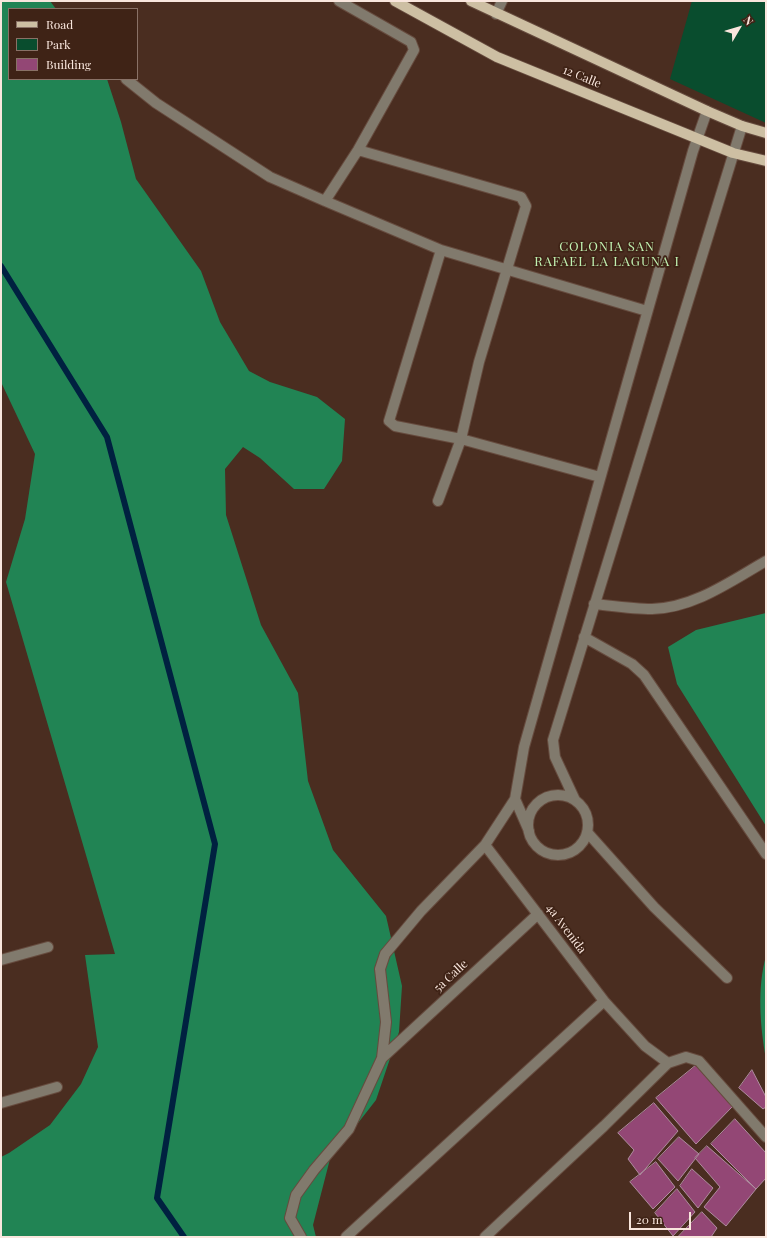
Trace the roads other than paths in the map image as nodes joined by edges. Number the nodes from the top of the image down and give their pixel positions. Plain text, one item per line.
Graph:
1 (339, 1) edge
2 (395, 1) edge
3 (471, 1) edge
4 (502, 1) edge
5 (496, 14) junction
6 (127, 80) edge
7 (707, 111) junction
8 (742, 126) junction
9 (766, 132) edge
10 (697, 139) junction
11 (358, 150) junction
12 (733, 153) junction
13 (766, 161) edge
14 (325, 201) junction
15 (441, 250) junction
16 (507, 270) junction
17 (647, 311) junction
18 (462, 439) junction
19 (600, 477) junction
20 (438, 501) dead end
21 (766, 560) edge
22 (594, 604) junction
23 (584, 637) junction
24 (515, 800) junction
25 (575, 800) junction
26 (529, 831) junction
27 (587, 832) junction
28 (486, 845) junction
29 (766, 854) edge
30 (538, 914) junction
31 (48, 947) dead end
32 (1, 960) edge
33 (727, 978) dead end
34 (604, 1001) junction
35 (382, 1058) junction
36 (668, 1064) junction
37 (57, 1087) dead end
38 (1, 1103) edge
39 (766, 1137) edge
40 (301, 1237) edge
41 (346, 1237) edge
42 (485, 1237) edge

1 - 11 street
2 - 10 main road, 12 Calle
3 - 5 main road, 12 Calle
4 - 5 street
5 - 7 main road, 12 Calle
6 - 14 street
7 - 8 main road, 12 Calle
7 - 10 street
8 - 9 main road, 12 Calle
8 - 12 street
10 - 12 main road, 12 Calle
10 - 17 street
11 - 14 street
11 - 16 street
12 - 13 main road, 12 Calle
12 - 22 street
14 - 15 street
15 - 16 street
15 - 18 street
16 - 17 street
16 - 18 street
17 - 19 street
18 - 19 street
18 - 20 street
19 - 24 street
21 - 22 street
22 - 23 street
23 - 25 street
23 - 29 street
24 - 26 street
24 - 28 street
25 - 26 street
25 - 27 street
26 - 27 street
27 - 33 street
28 - 30 street, 4a Avenida
28 - 35 street, 5a Calle
30 - 34 street, 4a Avenida
30 - 35 street, 5a Calle
31 - 32 street
34 - 36 street, 4a Avenida
34 - 41 street
35 - 40 street, 5a Calle
36 - 39 street
36 - 42 street
37 - 38 street

